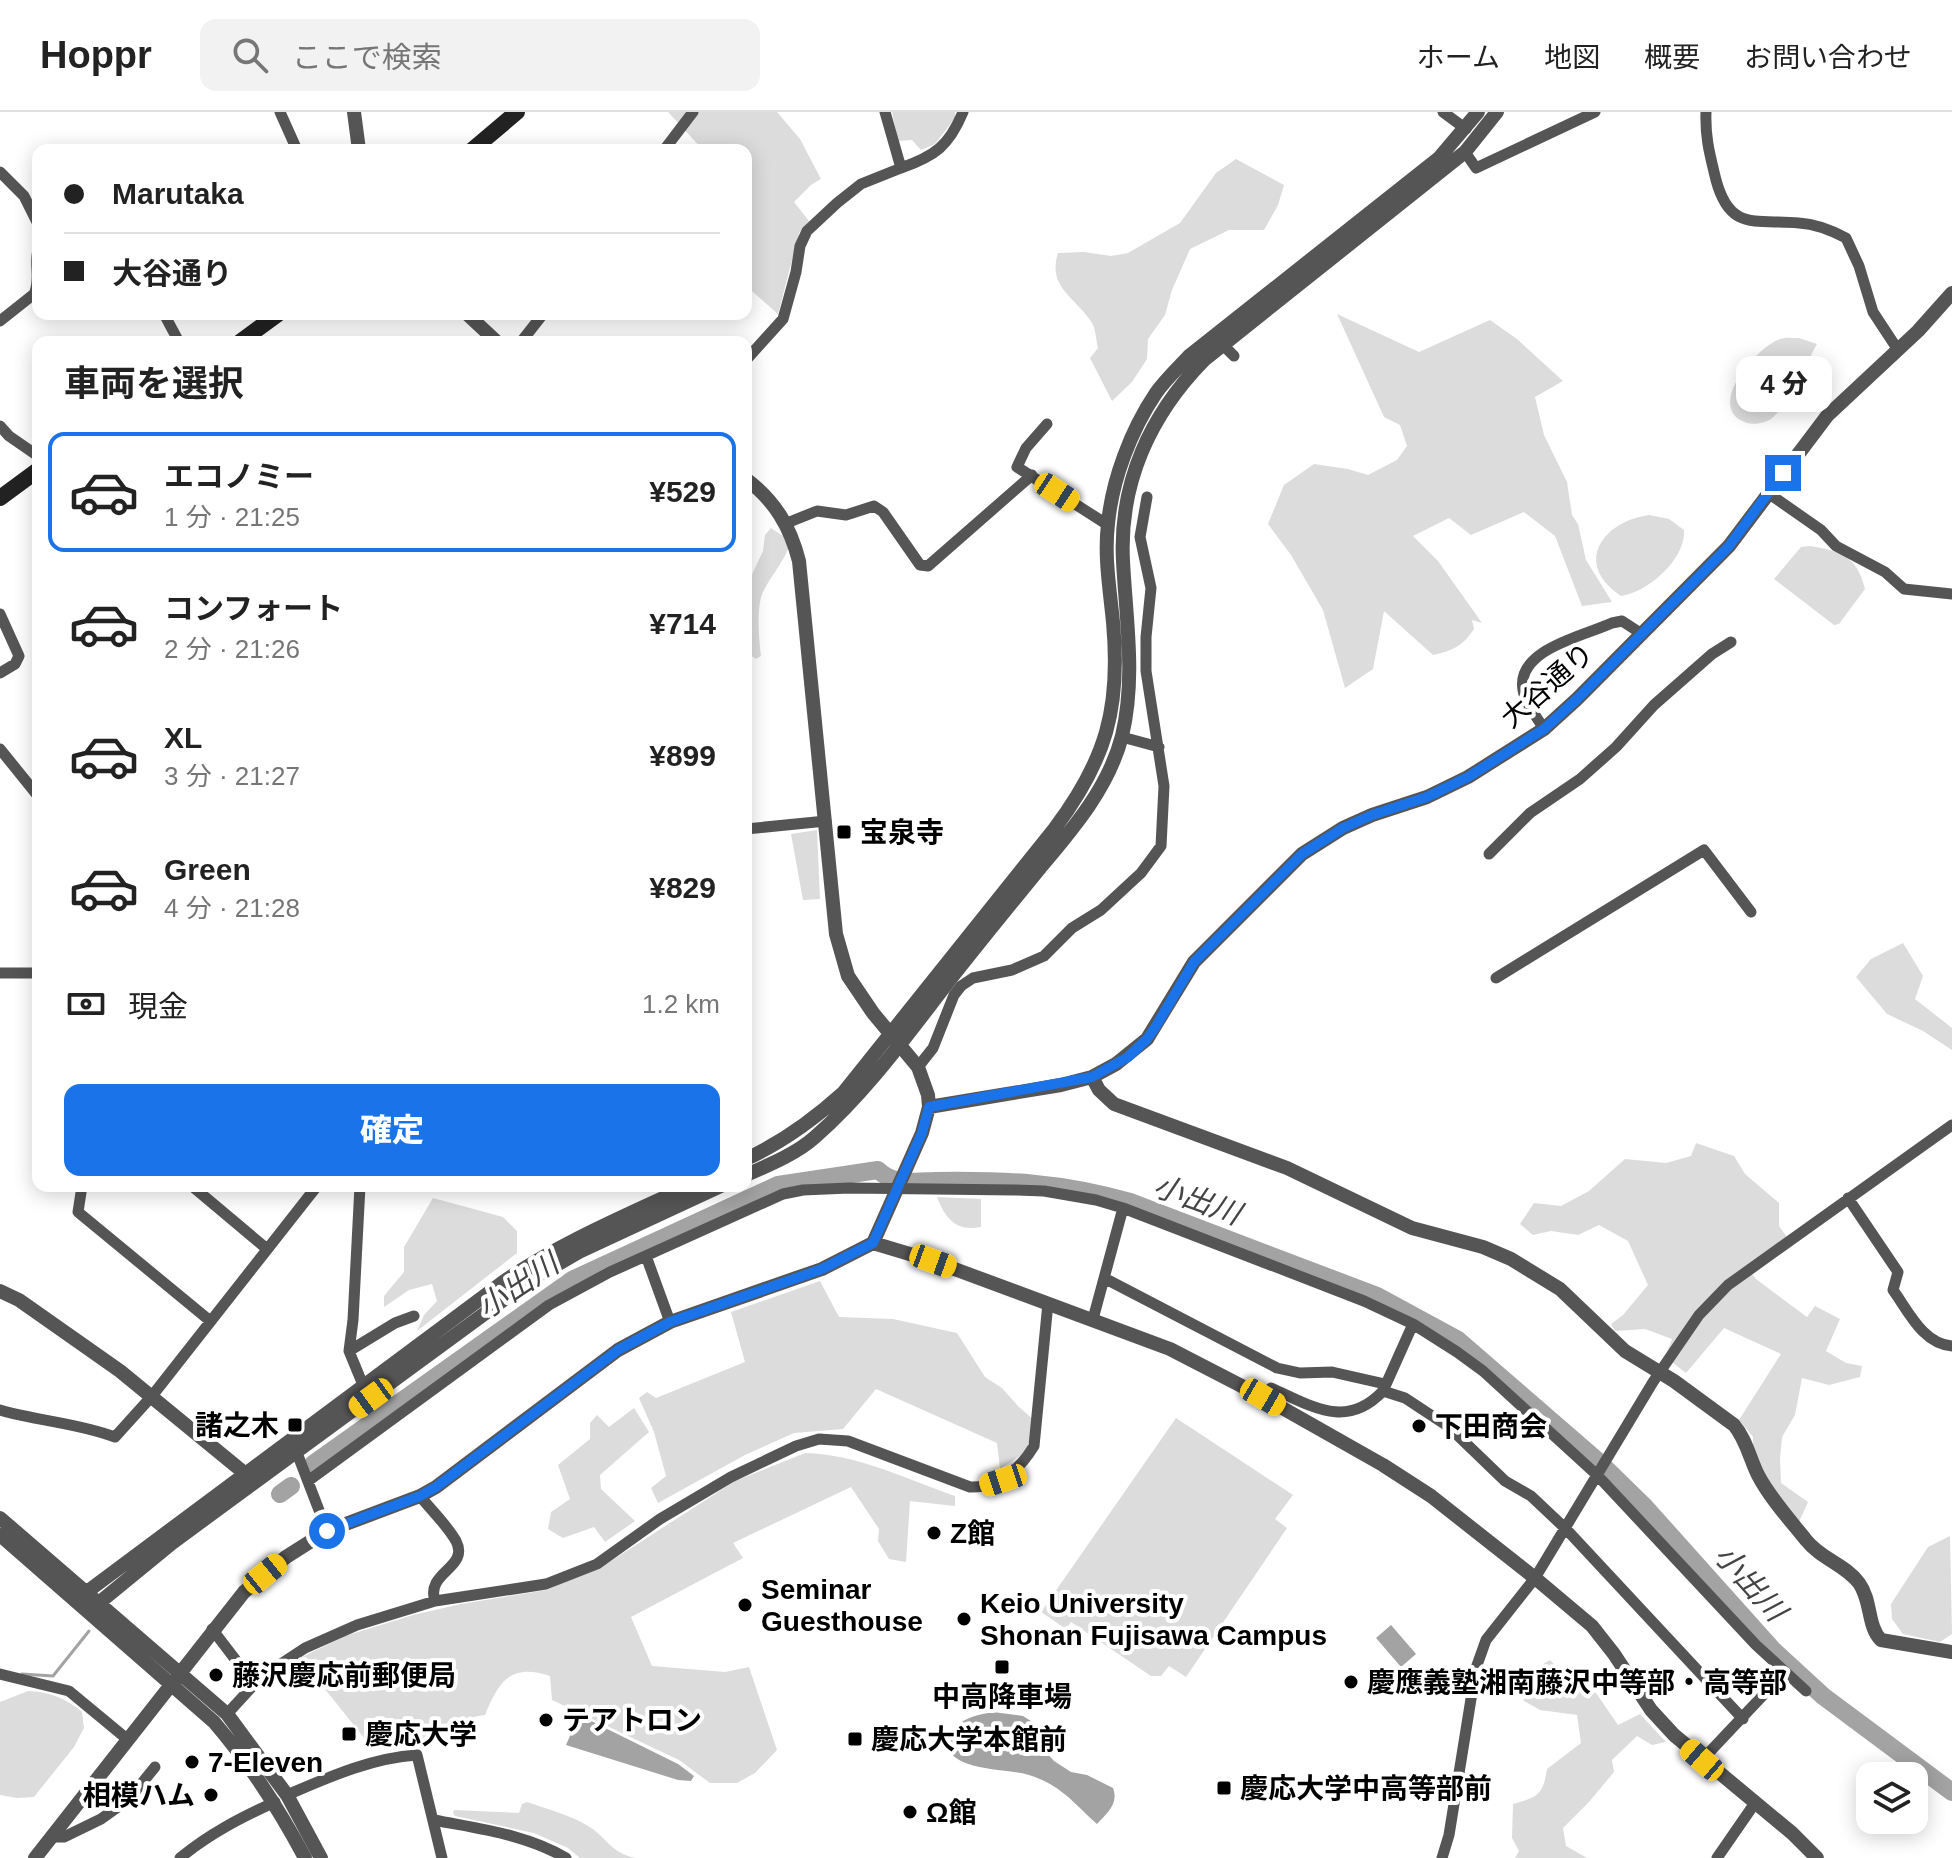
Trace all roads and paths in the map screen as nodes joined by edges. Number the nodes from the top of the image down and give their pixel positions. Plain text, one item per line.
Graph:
1 (280, 112) edge
2 (354, 112) edge
3 (517, 112) edge
4 (693, 112) edge
5 (885, 112) edge
6 (963, 112) edge
7 (1443, 112) edge
8 (1478, 112) edge
9 (1497, 112) edge
10 (1595, 112) edge
11 (1706, 112) edge
12 (1466, 129) junction
13 (294, 144) edge
14 (358, 144) edge
15 (479, 144) edge
16 (669, 144) edge
17 (1465, 152) junction
18 (901, 168) junction
19 (0, 172) edge
20 (32, 212) edge
21 (1952, 293) edge
22 (32, 296) edge
23 (270, 320) edge
24 (473, 320) edge
25 (538, 320) edge
26 (0, 321) edge
27 (248, 336) edge
28 (491, 336) edge
29 (526, 336) edge
30 (1898, 350) junction
31 (752, 353) edge
32 (1047, 424) dead end
33 (0, 426) edge
34 (32, 452) edge
35 (32, 474) edge
36 (1032, 475) junction
37 (752, 484) edge
38 (1768, 493) junction
39 (1147, 497) dead end
40 (0, 498) edge
41 (787, 523) junction
42 (1108, 525) junction
43 (1952, 594) edge
44 (0, 614) edge
45 (1642, 634) junction
46 (1731, 642) dead end
47 (0, 673) edge
48 (1544, 729) junction
49 (1122, 737) junction
50 (1159, 747) junction
51 (0, 749) edge
52 (32, 789) edge
53 (826, 821) junction
54 (752, 828) edge
55 (1489, 854) dead end
56 (1751, 912) dead end
57 (0, 973) edge
58 (32, 973) edge
59 (1496, 978) dead end
60 (894, 1039) junction
61 (918, 1067) junction
62 (1092, 1077) junction
63 (929, 1107) junction
64 (1952, 1125) edge
65 (752, 1156) edge
66 (752, 1172) edge
67 (899, 1183) junction
68 (81, 1192) edge
69 (199, 1192) edge
70 (312, 1192) edge
71 (360, 1192) edge
72 (676, 1192) edge
73 (708, 1192) edge
74 (1848, 1198) junction
75 (1123, 1208) junction
76 (873, 1243) junction
77 (267, 1249) junction
78 (646, 1256) junction
79 (1104, 1278) junction
80 (0, 1291) edge
81 (1048, 1303) junction
82 (414, 1316) dead end
83 (1093, 1319) junction
84 (209, 1320) junction
85 (670, 1322) junction
86 (1413, 1324) junction
87 (1952, 1346) edge
88 (349, 1351) junction
89 (1660, 1373) junction
90 (363, 1385) junction
91 (1384, 1387) junction
92 (152, 1396) junction
93 (1263, 1397) junction
94 (0, 1410) edge
95 (297, 1453) junction
96 (1600, 1469) junction
97 (251, 1478) junction
98 (308, 1481) junction
99 (420, 1496) junction
100 (0, 1518) edge
101 (1566, 1529) junction
102 (327, 1531) junction
103 (0, 1535) edge
104 (1535, 1578) junction
105 (81, 1595) junction
106 (435, 1601) junction
107 (94, 1606) junction
108 (212, 1629) junction
109 (1952, 1652) edge
110 (1784, 1673) junction
111 (0, 1674) edge
112 (176, 1678) junction
113 (254, 1684) junction
114 (1806, 1691) dead end
115 (227, 1714) junction
116 (1743, 1719) junction
117 (127, 1739) junction
118 (1702, 1760) junction
119 (155, 1767) dead end
120 (281, 1798) junction
121 (1755, 1803) junction
122 (434, 1820) junction
123 (51, 1837) junction
124 (545, 1853) edge
125 (35, 1858) edge
126 (180, 1858) edge
127 (305, 1858) edge
128 (321, 1858) edge
129 (442, 1858) edge
130 (566, 1858) edge
131 (1442, 1858) edge
132 (1717, 1858) edge
133 (1817, 1858) edge

1 - 13 street
2 - 14 street
3 - 15 main road
4 - 16 street
5 - 18 street
6 - 18 street
7 - 12 street
8 - 12 street
9 - 17 street
10 - 17 street
11 - 30 street
12 - 42 street
17 - 49 street
18 - 31 street
19 - 20 street
21 - 30 street, 大谷通り
22 - 26 street
23 - 27 main road
24 - 28 street
25 - 29 street
30 - 38 street, 大谷通り
32 - 36 street
33 - 34 street
35 - 40 main road
36 - 41 street
36 - 42 street
37 - 41 street
38 - 43 street
38 - 45 street, 大谷通り
39 - 50 street
41 - 53 street
42 - 60 street
44 - 47 street
45 - 48 street, 大谷通り
45 - 48 street
46 - 55 street
48 - 62 street, 大谷通り
49 - 50 street
49 - 60 street
50 - 61 street
51 - 52 street
53 - 54 street
53 - 60 street
56 - 59 street
57 - 58 street
60 - 61 street
60 - 65 street
60 - 66 street
61 - 63 street
62 - 63 street
62 - 89 street
63 - 67 street
64 - 74 street
67 - 75 street
67 - 76 street
67 - 78 street
68 - 84 street
69 - 77 street
70 - 77 street
71 - 88 street
72 - 90 street
73 - 95 street
74 - 87 street
74 - 89 street
75 - 79 street
75 - 86 street
76 - 81 street
76 - 85 street
77 - 84 street
78 - 85 street
78 - 98 street
79 - 83 street
79 - 91 street
80 - 92 street
81 - 83 street
81 - 106 street
82 - 88 street
83 - 93 street
84 - 92 street
85 - 99 street
86 - 91 street
86 - 96 street
88 - 90 street
89 - 96 street
89 - 109 street
90 - 97 street
91 - 93 street
91 - 101 street
92 - 94 street
92 - 97 street
93 - 104 street
95 - 97 street
95 - 98 street
96 - 101 street
96 - 110 street
97 - 105 street
97 - 107 street
98 - 102 street
99 - 102 street
99 - 106 street
100 - 105 street
101 - 104 street
101 - 116 street
102 - 108 street
103 - 105 street
104 - 118 street
104 - 131 street
105 - 107 street
106 - 113 street
107 - 112 street
108 - 112 street
108 - 113 street
110 - 114 street
110 - 116 street
111 - 117 street
112 - 115 street
112 - 117 street
112 - 120 street
113 - 115 street
115 - 120 street
116 - 118 street
117 - 123 street
118 - 121 street
119 - 123 street
120 - 122 street
120 - 126 street
120 - 127 street
120 - 128 street
121 - 132 street
121 - 133 street
122 - 124 street
122 - 129 street
123 - 125 street
124 - 130 street

